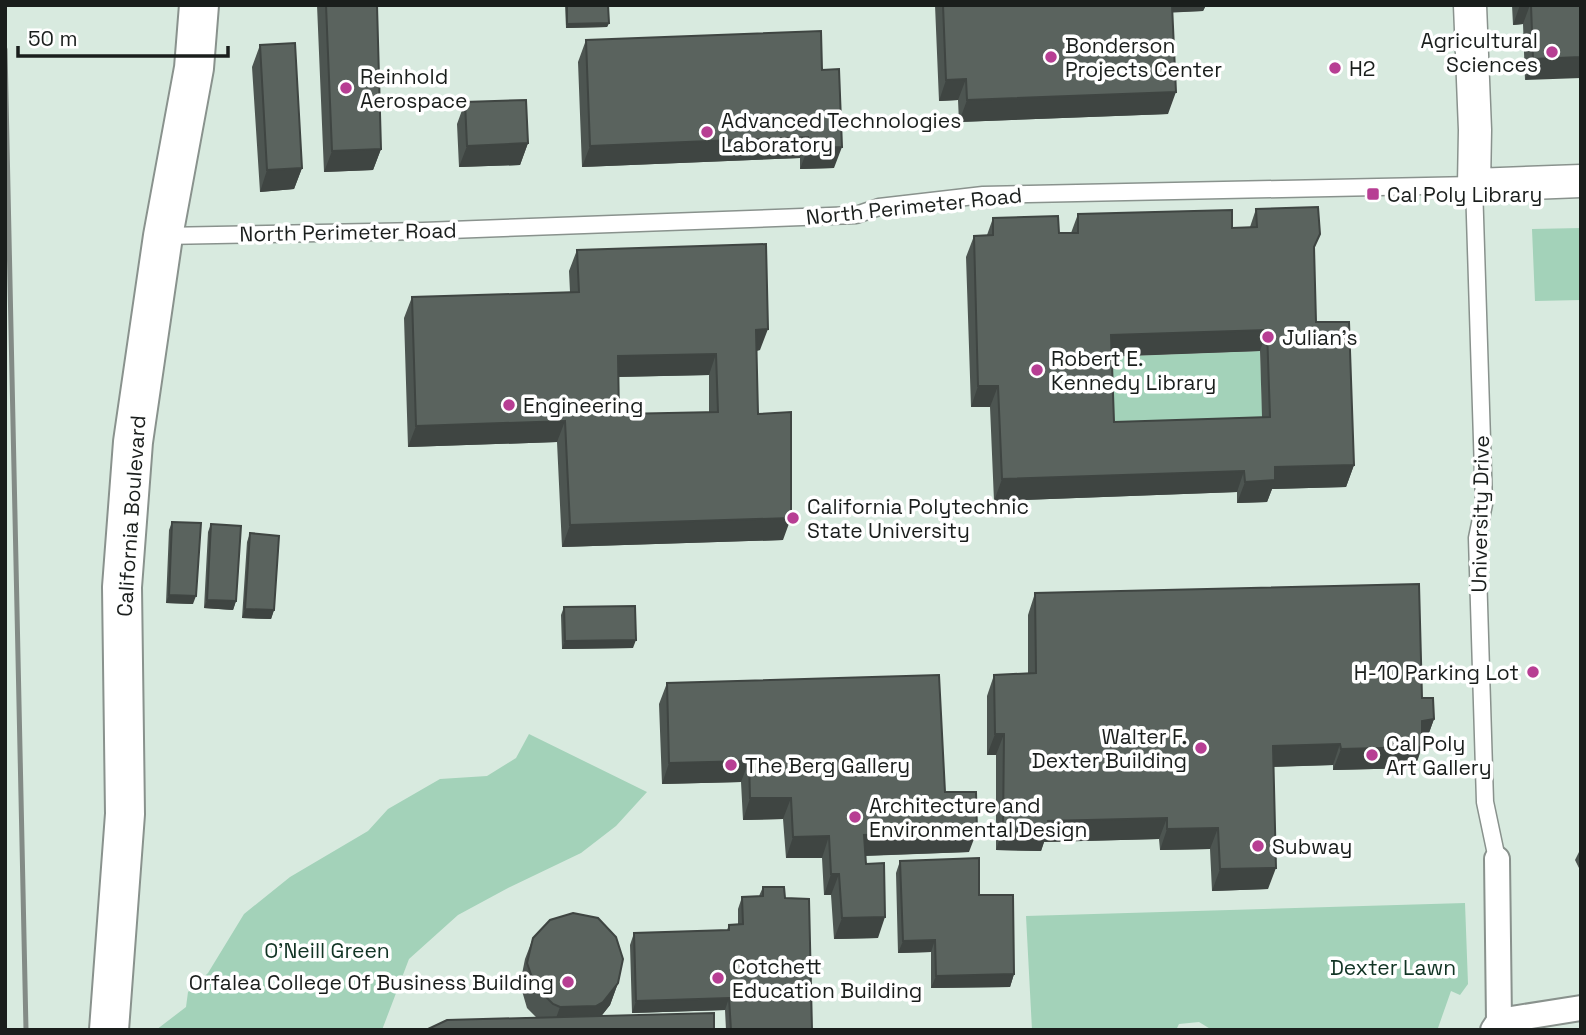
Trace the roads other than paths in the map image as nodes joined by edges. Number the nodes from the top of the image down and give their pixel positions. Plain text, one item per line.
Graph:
1 (199, 5) edge
2 (1470, 5) edge
3 (1581, 181) edge
4 (1474, 185) junction
5 (163, 236) junction
6 (1497, 859) joint
7 (1581, 1008) edge
8 (1496, 1026) edge
9 (109, 1030) edge

1 - 5 street, California Boulevard
2 - 4 street, University Drive
3 - 4 street, North Perimeter Road
4 - 5 lane, North Perimeter Road
4 - 6 lane, University Drive
5 - 9 street, California Boulevard
6 - 8 street, University Drive
7 - 8 street

